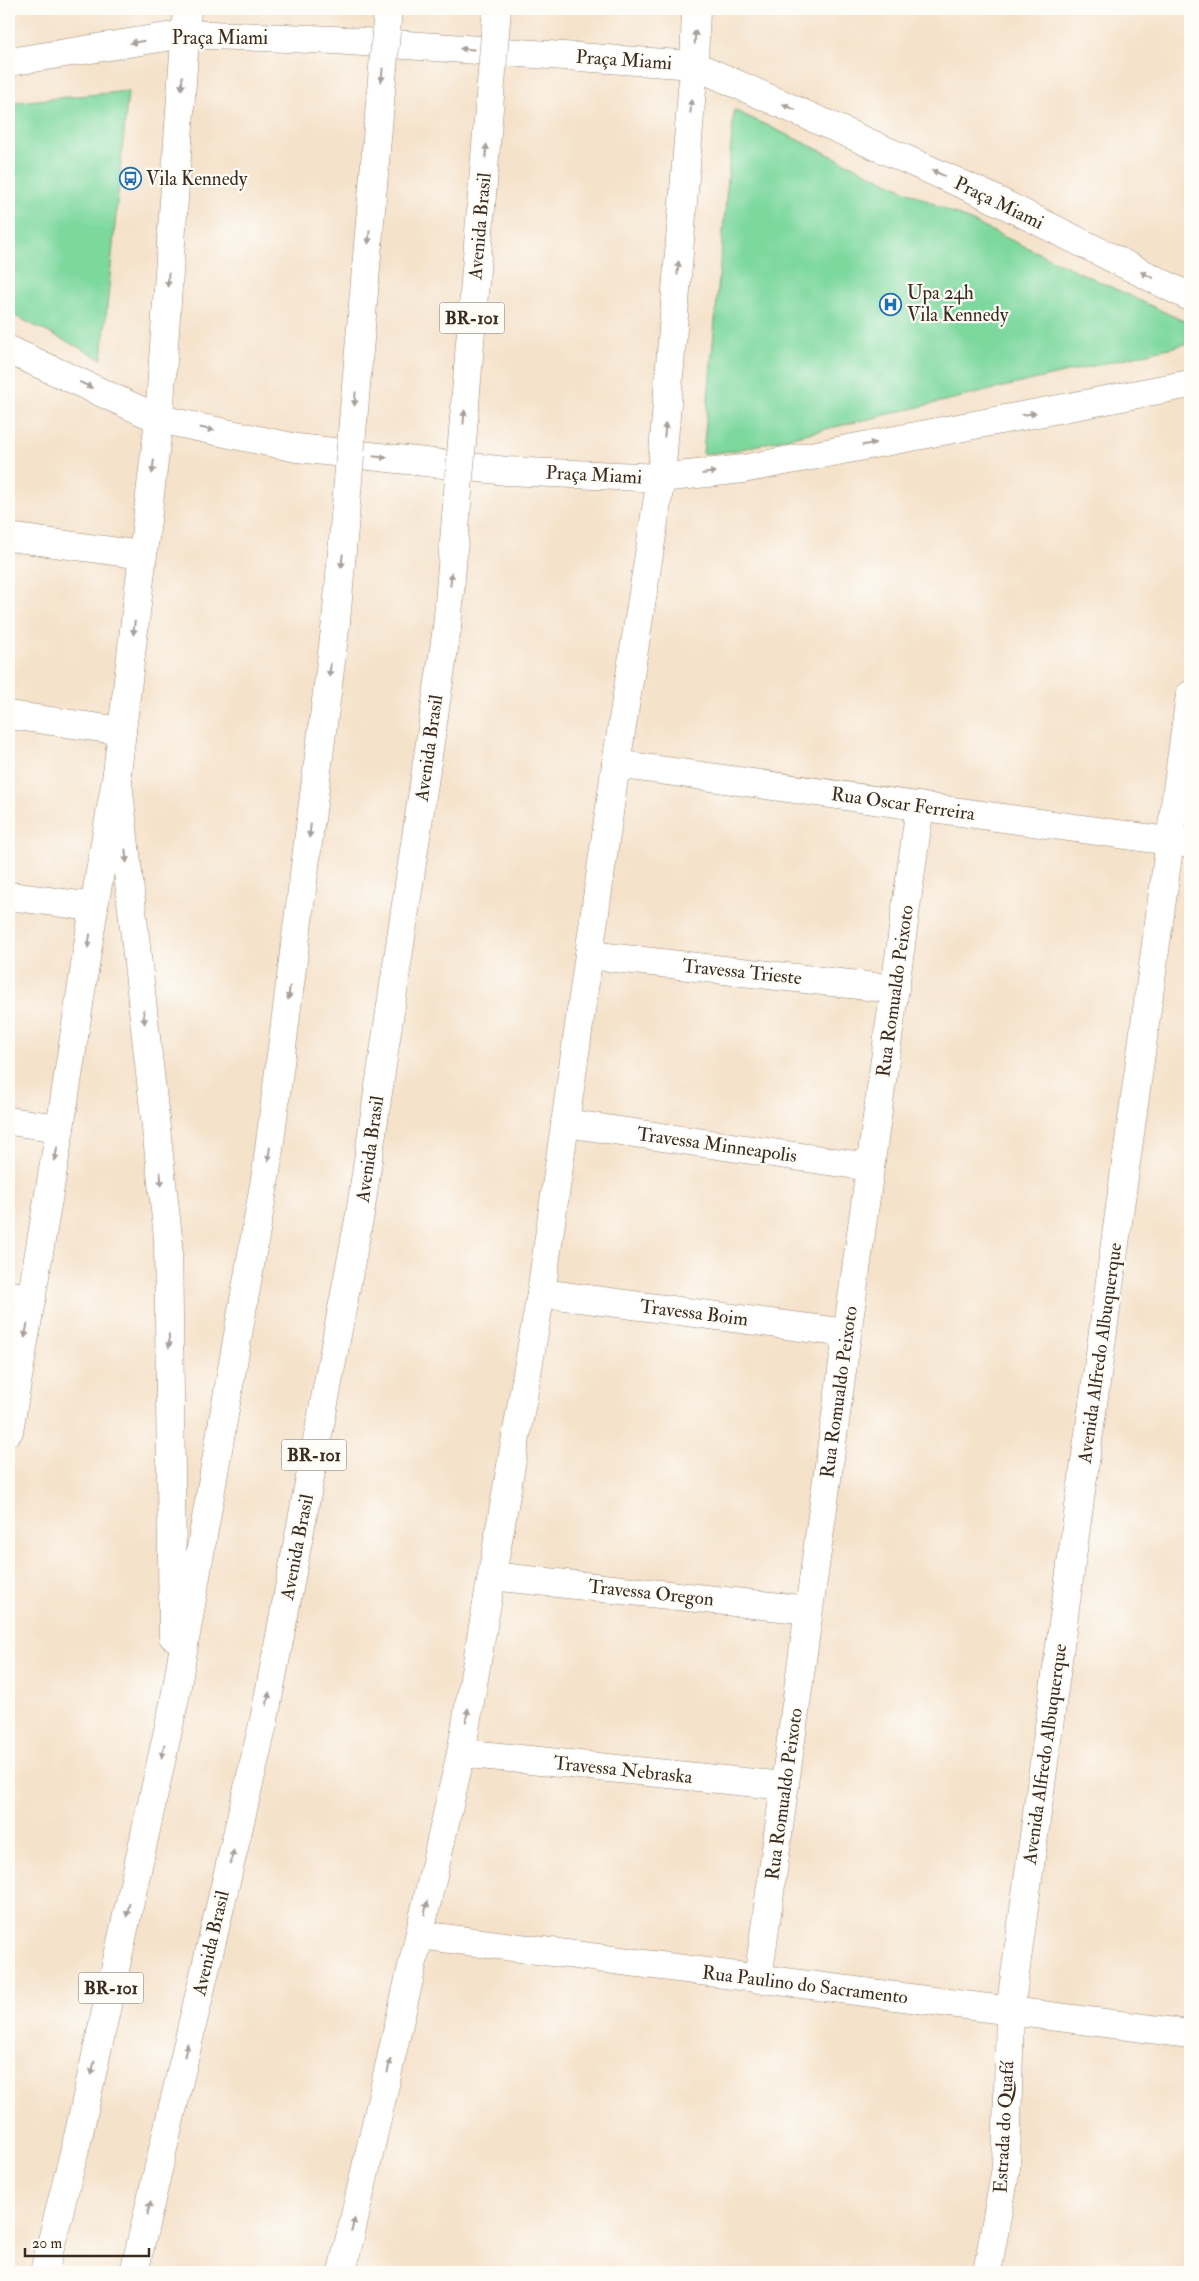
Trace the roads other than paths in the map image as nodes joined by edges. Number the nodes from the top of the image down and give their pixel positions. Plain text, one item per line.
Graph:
1 (388, 9) edge
2 (497, 9) edge
3 (696, 9) edge
4 (186, 22) edge
5 (9, 62) edge
6 (694, 65) junction
7 (1190, 297) edge
8 (9, 350) edge
9 (1190, 384) edge
10 (160, 419) junction
11 (661, 478) junction
12 (9, 537) edge
13 (142, 555) junction
14 (1190, 694) edge
15 (9, 715) edge
16 (122, 731) junction
17 (616, 764) junction
18 (117, 773) junction
19 (920, 806) junction
20 (1180, 842) edge
21 (9, 896) edge
22 (94, 907) junction
23 (589, 955) junction
24 (895, 989) junction
25 (9, 1121) edge
26 (565, 1122) junction
27 (60, 1128) junction
28 (870, 1167) junction
29 (541, 1293) junction
30 (20, 1296) edge
31 (847, 1333) junction
32 (9, 1430) edge
33 (492, 1576) junction
34 (809, 1610) junction
35 (174, 1704) junction
36 (461, 1753) junction
37 (785, 1786) junction
38 (420, 1935) junction
39 (758, 1979) junction
40 (1010, 2011) junction
41 (1190, 2034) edge
42 (44, 2272) edge
43 (134, 2272) edge
44 (342, 2272) edge
45 (987, 2272) edge

1 -> 35 main road, BR-101, bridge
43 -> 2 main road, Avenida Brasil / BR-101, bridge
6 -> 3 main road
4 -> 5 main road, Praça Miami
6 -> 4 main road, Praça Miami
4 -> 10 main road
7 -> 6 main road, Praça Miami
11 -> 6 main road
8 -> 10 main road, Praça Miami
11 -> 9 main road, Praça Miami
10 -> 11 main road, Praça Miami
10 -> 13 main road
11 - 17 main road
12 - 13 main road
13 -> 16 main road
14 - 20 main road, Avenida Alfredo Albuquerque
15 - 16 main road
16 - 18 main road
17 - 19 main road, Rua Oscar Ferreira
17 - 23 main road
18 - 22 main road
18 -> 35 main road
19 - 20 main road, Rua Oscar Ferreira
19 - 24 main road, Rua Romualdo Peixoto
20 - 40 main road, Avenida Alfredo Albuquerque
21 - 22 main road
22 -> 27 main road
23 - 24 main road, Travessa Trieste
23 - 26 main road
24 - 28 main road, Rua Romualdo Peixoto
25 - 27 main road
26 - 28 main road, Travessa Minneapolis
26 - 29 main road
27 -> 30 main road
28 - 31 main road, Rua Romualdo Peixoto
29 - 31 main road, Travessa Boim
29 - 33 main road
30 -> 32 main road
31 - 34 main road, Rua Romualdo Peixoto
33 - 34 main road, Travessa Oregon
36 -> 33 main road
34 - 37 main road, Rua Romualdo Peixoto
35 -> 42 main road, BR-101
36 - 37 main road, Travessa Nebraska
38 -> 36 main road
37 - 39 main road, Rua Romualdo Peixoto
38 - 39 main road, Rua Paulino do Sacramento
44 -> 38 main road
39 - 40 main road, Rua Paulino do Sacramento
40 - 41 main road, Rua Paulino do Sacramento
40 - 45 main road, Estrada do Quafá

